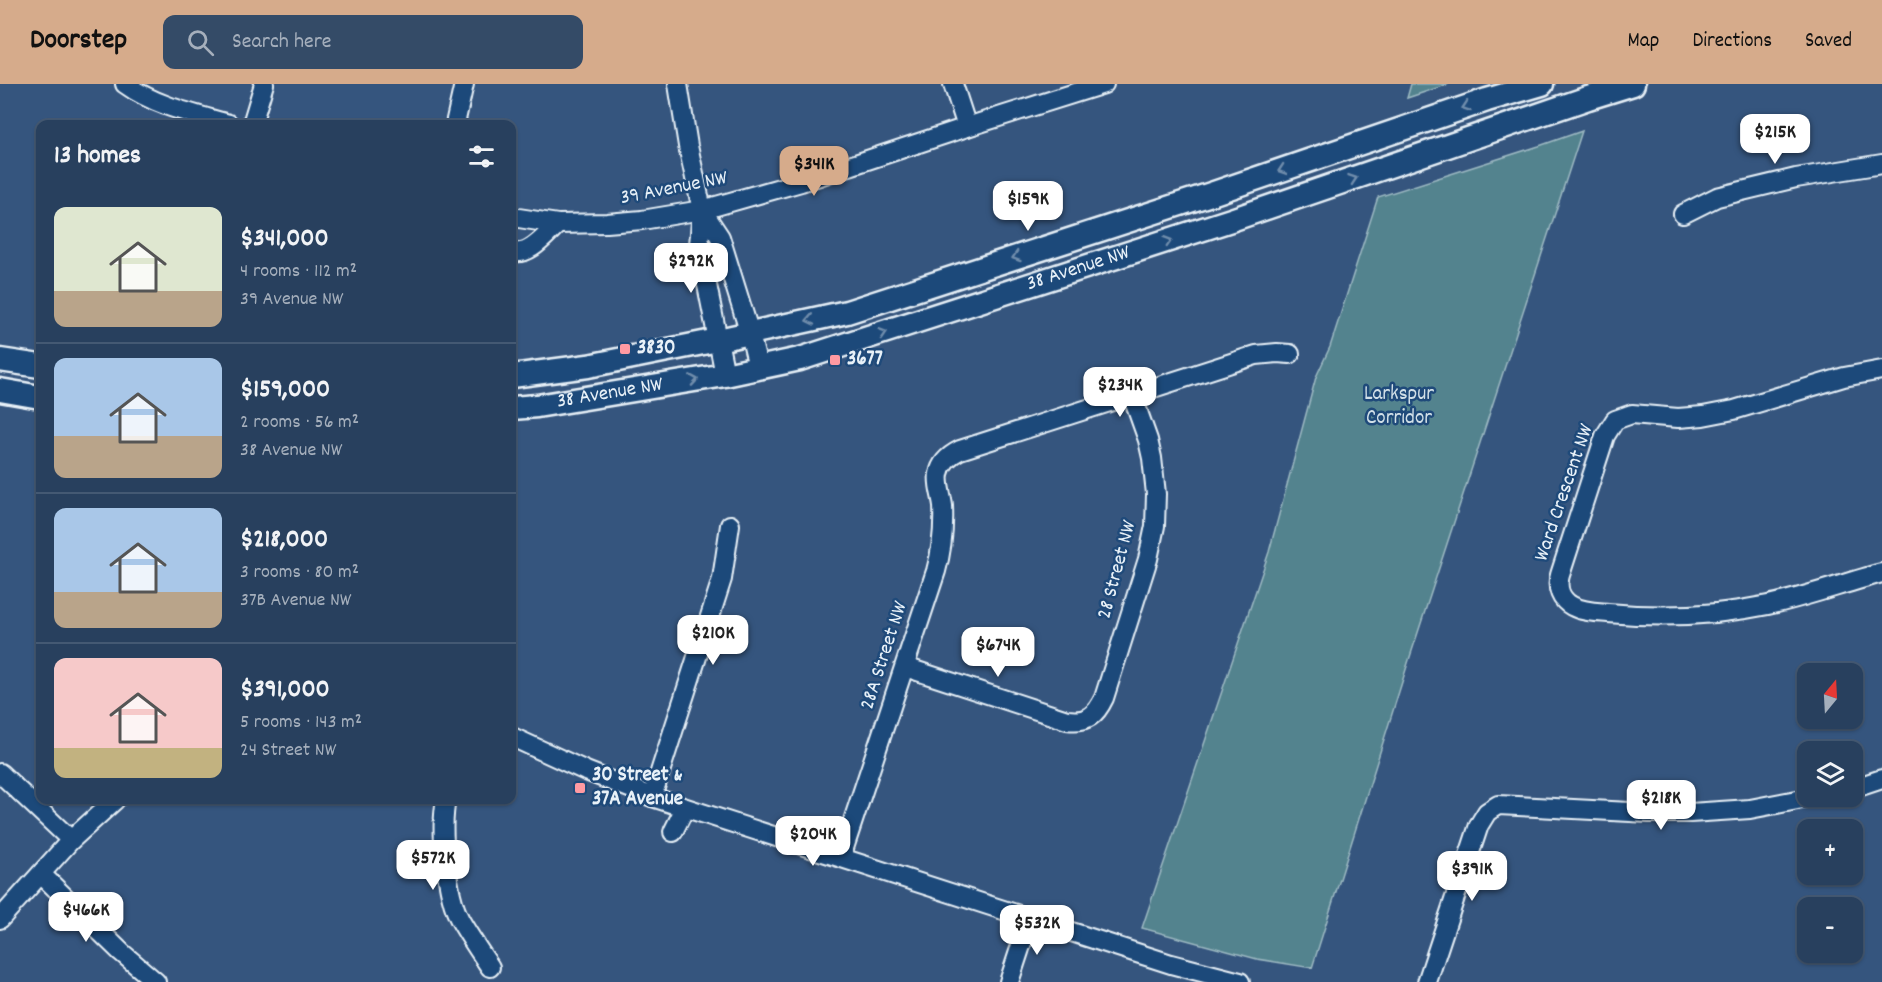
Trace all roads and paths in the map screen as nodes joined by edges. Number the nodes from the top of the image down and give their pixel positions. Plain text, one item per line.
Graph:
1 (264, 84) edge
2 (464, 84) edge
3 (678, 84) edge
4 (953, 84) edge
5 (1104, 84) edge
6 (1542, 84) edge
7 (1633, 84) edge
8 (130, 88) edge
9 (216, 120) edge
10 (253, 120) edge
11 (456, 120) edge
12 (966, 127) junction
13 (1882, 164) edge
14 (702, 210) junction
15 (1683, 214) dead end
16 (516, 218) edge
17 (558, 224) junction
18 (516, 252) edge
19 (750, 334) junction
20 (718, 340) junction
21 (1290, 354) dead end
22 (0, 360) edge
23 (36, 365) edge
24 (758, 367) junction
25 (1882, 370) edge
26 (516, 375) edge
27 (725, 375) junction
28 (0, 390) edge
29 (1132, 395) junction
30 (36, 396) edge
31 (516, 408) edge
32 (730, 525) dead end
33 (1882, 573) edge
34 (905, 667) junction
35 (516, 739) edge
36 (0, 773) edge
37 (1882, 780) edge
38 (1863, 786) edge
39 (652, 797) junction
40 (1797, 800) edge
41 (111, 804) edge
42 (446, 804) edge
43 (686, 808) junction
44 (673, 832) dead end
45 (71, 840) junction
46 (841, 857) junction
47 (41, 874) junction
48 (1030, 918) junction
49 (0, 919) edge
50 (490, 967) dead end
51 (156, 982) edge
52 (1009, 982) edge
53 (1240, 982) edge
54 (1427, 982) edge

1 - 10 street
2 - 11 street
3 - 14 street
4 - 12 street
5 - 12 street, 39 Avenue NW
6 -> 19 main road, 38 Avenue NW
24 -> 7 main road, 38 Avenue NW
8 - 9 street
12 - 14 street, 39 Avenue NW
13 - 15 street
14 - 17 street, 39 Avenue NW
14 - 19 street
14 - 20 street
16 - 17 street, 39 Avenue NW
17 - 18 street
19 - 20 main road, 38 Avenue NW
19 - 24 street
20 - 26 main road, 38 Avenue NW
20 - 27 street
21 - 29 street
22 - 23 main road
24 - 27 main road, 38 Avenue NW
25 - 33 street, Ward Crescent NW
31 -> 27 main road, 38 Avenue NW
28 - 30 main road
29 - 34 street, 28A Street NW
29 - 34 street, 28 Street NW
32 - 39 street
34 - 46 street, 28A Street NW
35 - 39 street
36 - 45 street
37 - 38 street
39 - 43 street
40 - 54 street
41 - 45 street
42 - 50 street
43 - 44 street
43 - 46 street
45 - 47 street
46 - 48 street
47 - 49 street
47 - 51 street
48 - 52 street
48 - 53 street

